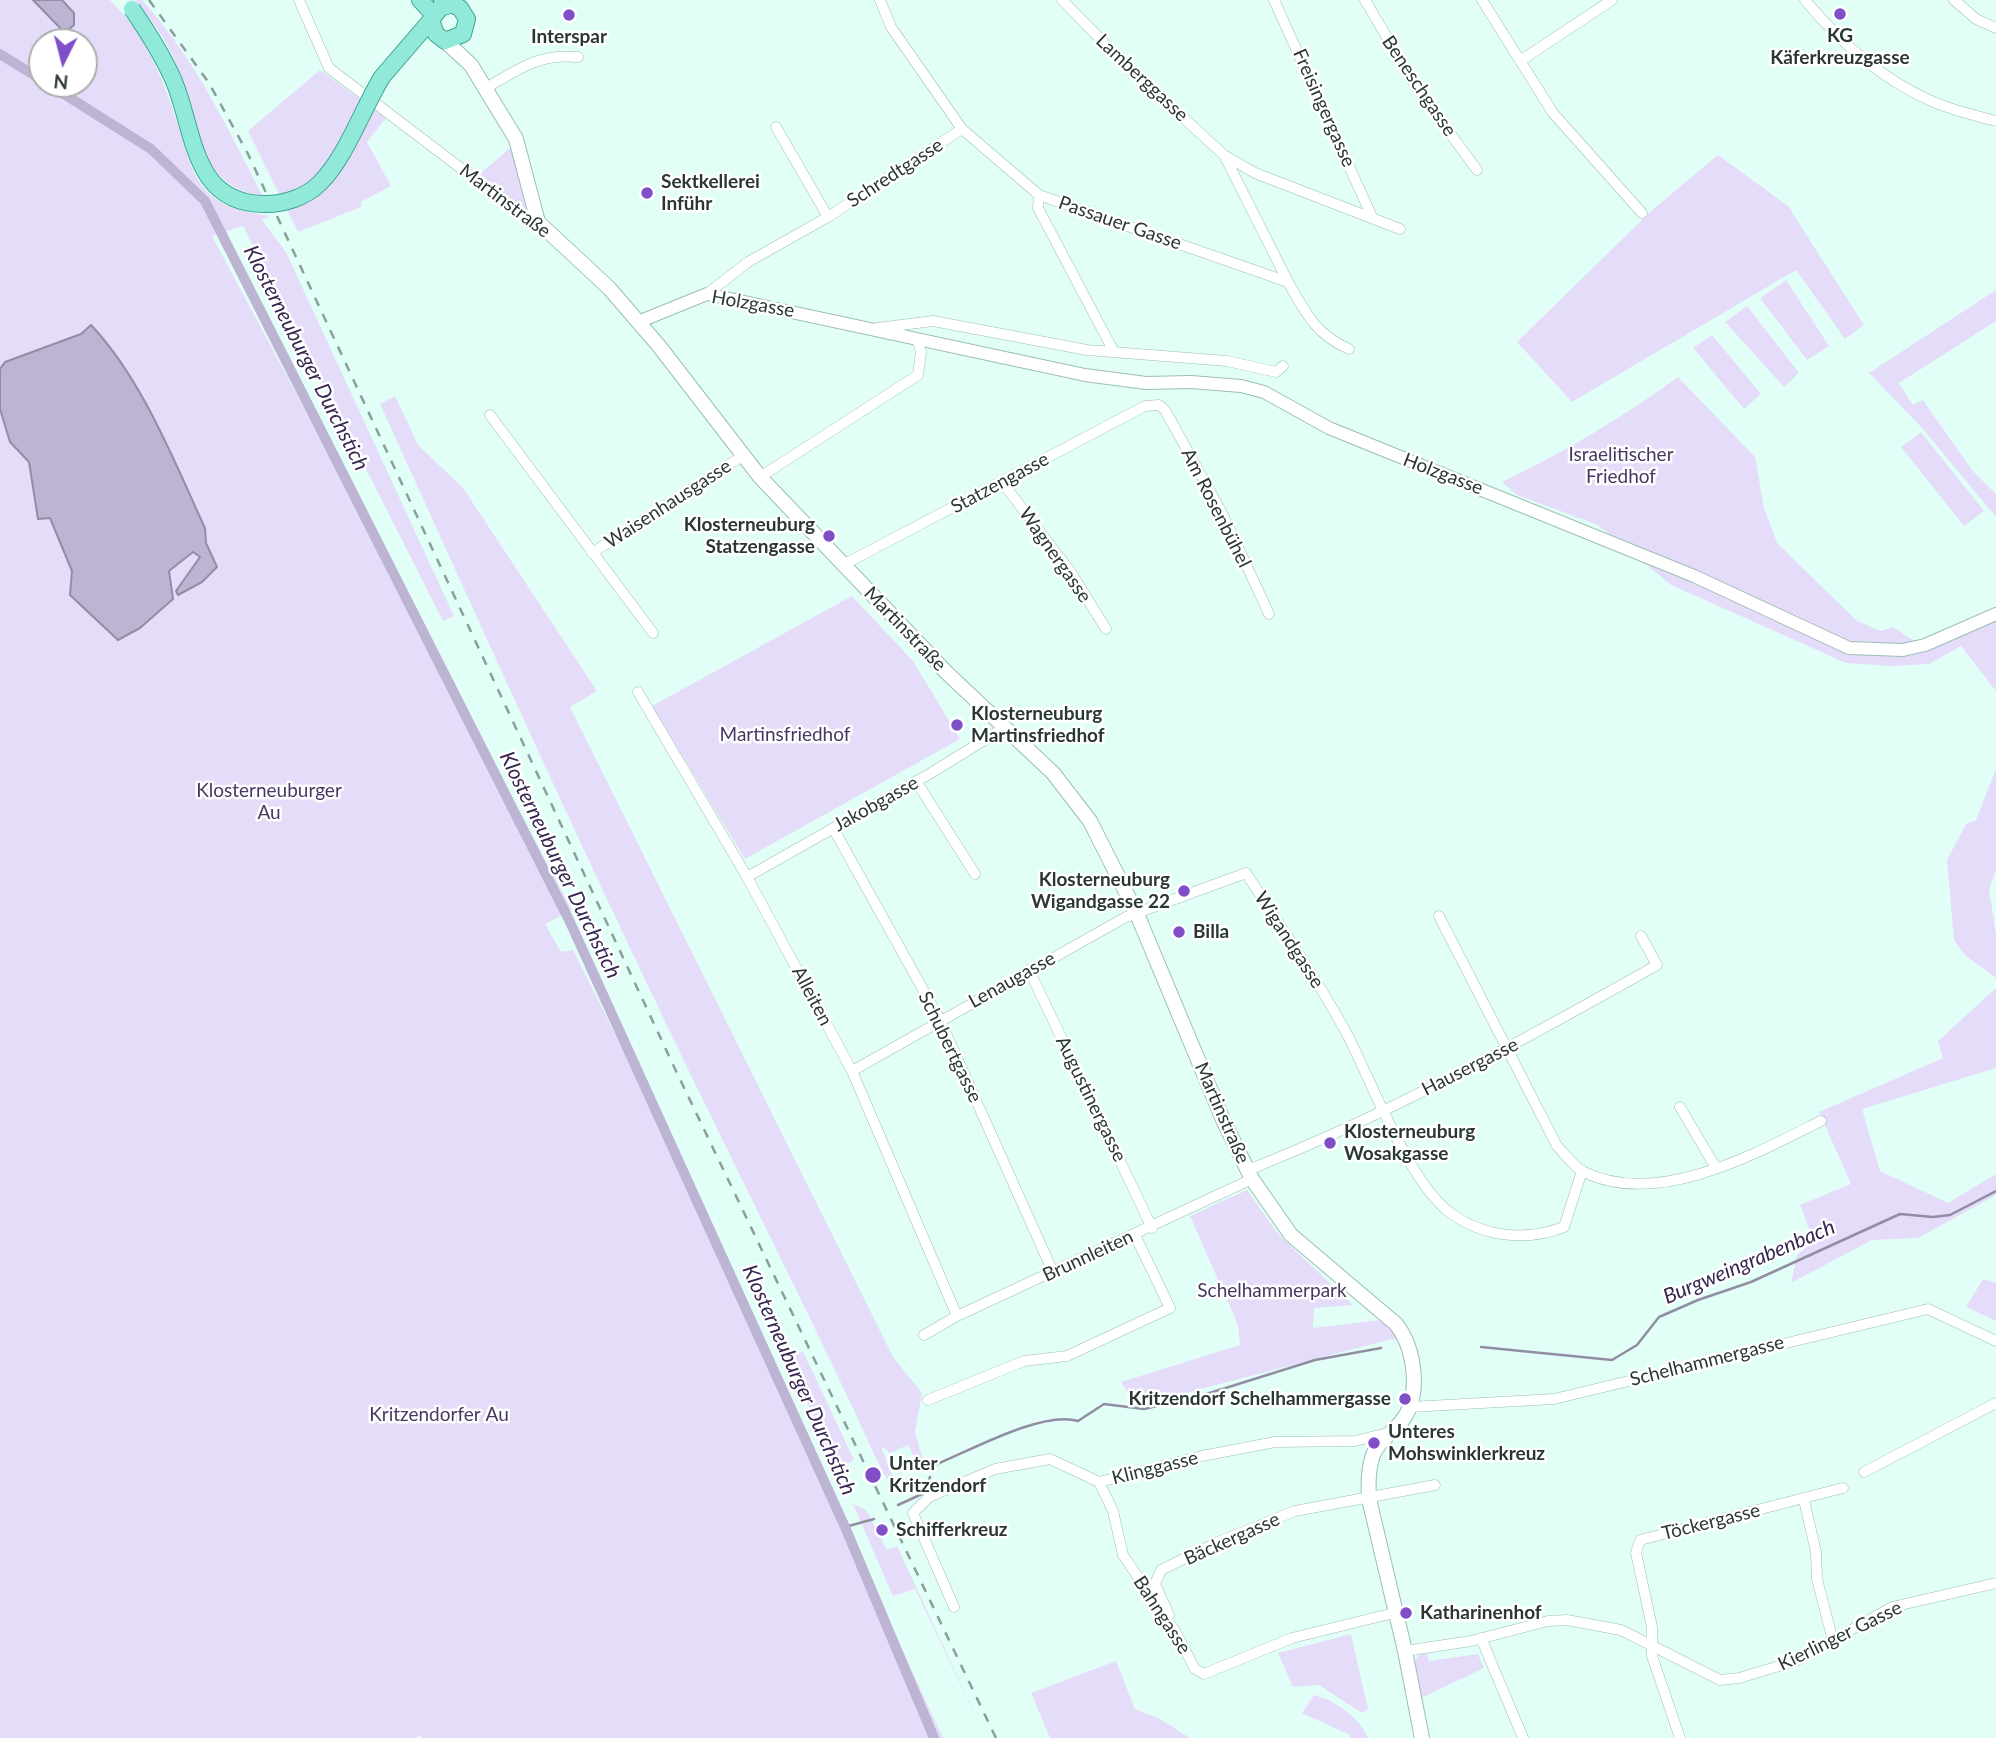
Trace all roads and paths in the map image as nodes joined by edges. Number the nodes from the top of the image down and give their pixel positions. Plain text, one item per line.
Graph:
1 (299, 0) edge
2 (420, 0) edge
3 (880, 0) edge
4 (1062, 0) edge
5 (1274, 0) edge
6 (1365, 0) edge
7 (1482, 0) edge
8 (1805, 0) edge
9 (1955, 0) edge
10 (1606, 2) edge
11 (128, 5) edge
12 (439, 10) edge
13 (467, 26) junction
14 (1996, 28) edge
15 (443, 40) junction
16 (578, 57) dead end
17 (1520, 61) junction
18 (398, 62) junction
19 (471, 65) junction
20 (486, 88) junction
21 (1996, 121) edge
22 (776, 127) dead end
23 (962, 129) junction
24 (1224, 155) junction
25 (1477, 170) dead end
26 (1039, 195) junction
27 (1642, 213) dead end
28 (1372, 217) junction
29 (828, 218) junction
30 (538, 222) junction
31 (1400, 229) dead end
32 (1288, 282) junction
33 (707, 294) junction
34 (638, 322) junction
35 (871, 328) junction
36 (917, 339) junction
37 (1349, 349) dead end
38 (1114, 352) junction
39 (1283, 366) dead end
40 (1159, 405) joint
41 (491, 415) dead end
42 (744, 456) junction
43 (760, 477) junction
44 (1002, 482) junction
45 (592, 553) junction
46 (843, 565) junction
47 (1269, 614) dead end
48 (1996, 614) edge
49 (1106, 629) dead end
50 (653, 633) dead end
51 (638, 692) dead end
52 (1004, 728) junction
53 (916, 781) junction
54 (833, 828) junction
55 (975, 874) dead end
56 (747, 877) junction
57 (1137, 914) junction
58 (1439, 916) dead end
59 (1641, 936) dead end
60 (1029, 970) junction
61 (940, 1020) junction
62 (1506, 1050) junction
63 (852, 1071) junction
64 (1680, 1107) dead end
65 (1384, 1110) junction
66 (1821, 1121) dead end
67 (1716, 1168) junction
68 (1582, 1171) junction
69 (1250, 1174) junction
70 (1152, 1227) junction
71 (1135, 1235) junction
72 (1053, 1272) junction
73 (957, 1316) junction
74 (924, 1335) dead end
75 (1996, 1341) edge
76 (928, 1400) dead end
77 (1996, 1403) edge
78 (1410, 1407) junction
79 (1391, 1432) junction
80 (1864, 1472) dead end
81 (1099, 1482) junction
82 (1435, 1485) dead end
83 (1843, 1488) dead end
84 (1368, 1499) junction
85 (1804, 1500) junction
86 (1996, 1583) edge
87 (954, 1607) dead end
88 (1394, 1613) junction
89 (1175, 1632) junction
90 (1481, 1638) junction
91 (1833, 1641) junction
92 (1651, 1642) junction
93 (1405, 1651) junction
94 (1422, 1738) edge
95 (1523, 1738) edge
96 (1681, 1738) edge

1 - 30 street, Martinstraße
2 - 12 main road
3 - 23 street
4 - 24 street, Lamberggasse
5 - 28 street, Freisingergasse
6 - 25 street, Beneschgasse
7 - 17 street
8 - 21 street
9 - 14 street
10 - 17 street
11 - 18 main road, bridge
12 - 13 main road
12 - 15 main road
12 - 18 main road
13 - 15 main road
13 - 19 main road
15 - 18 main road
15 - 19 main road
16 - 20 street
17 - 27 street
19 - 20 main road
20 - 30 main road
22 - 29 street, Schredtgasse
23 - 26 street
23 - 29 street, Schredtgasse
24 - 28 street
24 - 32 street
26 - 32 street, Passauer Gasse
26 - 38 street, Passauer Gasse
28 - 31 street
29 - 33 street, Schredtgasse
30 - 34 main road, Martinstraße
32 - 37 street
33 - 34 street, Holzgasse
33 - 35 street, Holzgasse
34 - 42 main road, Martinstraße
35 - 36 street, Holzgasse
35 - 38 street, Holzgasse
36 - 43 street
36 - 48 street, Holzgasse
38 - 39 street, Holzgasse
40 - 44 street, Statzengasse
40 - 47 street, Am Rosenbühel
41 - 45 street, Waisenhausgasse
42 - 43 main road, Martinstraße
42 - 45 street, Waisenhausgasse
43 - 46 main road, Martinstraße
44 - 46 street, Statzengasse
44 - 49 street, Wagnergasse
45 - 50 street, Waisenhausgasse
46 - 52 main road, Martinstraße
51 - 56 street, Alleiten
52 - 53 street, Jakobgasse
52 - 57 main road, Martinstraße
53 - 54 street, Jakobgasse
53 - 55 street
54 - 56 street, Jakobgasse
54 - 61 street, Schubertgasse
56 - 63 street, Alleiten
57 - 60 street, Lenaugasse
57 - 65 street, Wigandgasse
57 - 69 main road, Martinstraße
58 - 62 street
59 - 62 street, Hausergasse
60 - 61 street, Lenaugasse
60 - 70 street, Augustinergasse
61 - 63 street, Lenaugasse
61 - 72 street, Schubertgasse
62 - 65 street, Hausergasse
62 - 68 street
63 - 73 street, Alleiten
64 - 67 street
65 - 68 street
65 - 69 street, Hausergasse
66 - 67 street
67 - 68 street
69 - 70 street, Brunnleiten
69 - 78 main road, Martinstraße
70 - 71 street, Brunnleiten
71 - 72 street, Brunnleiten
71 - 76 street
72 - 73 street, Brunnleiten
73 - 74 street, Brunnleiten
75 - 78 street, Schelhammergasse
77 - 80 street
78 - 79 main road
79 - 81 street, Klinggasse
79 - 84 main road
81 - 87 street, Klinggasse
81 - 89 street, Bahngasse
82 - 84 street, Bäckergasse
83 - 85 street, Töckergasse
84 - 88 main road
84 - 89 street, Bäckergasse
85 - 91 street
85 - 92 street, Töckergasse
86 - 91 street, Kierlinger Gasse
88 - 89 street, Bahngasse
88 - 93 main road
90 - 92 street, Kierlinger Gasse
90 - 93 street, Kierlinger Gasse
90 - 95 street
91 - 92 street, Kierlinger Gasse
92 - 96 street
93 - 94 main road

